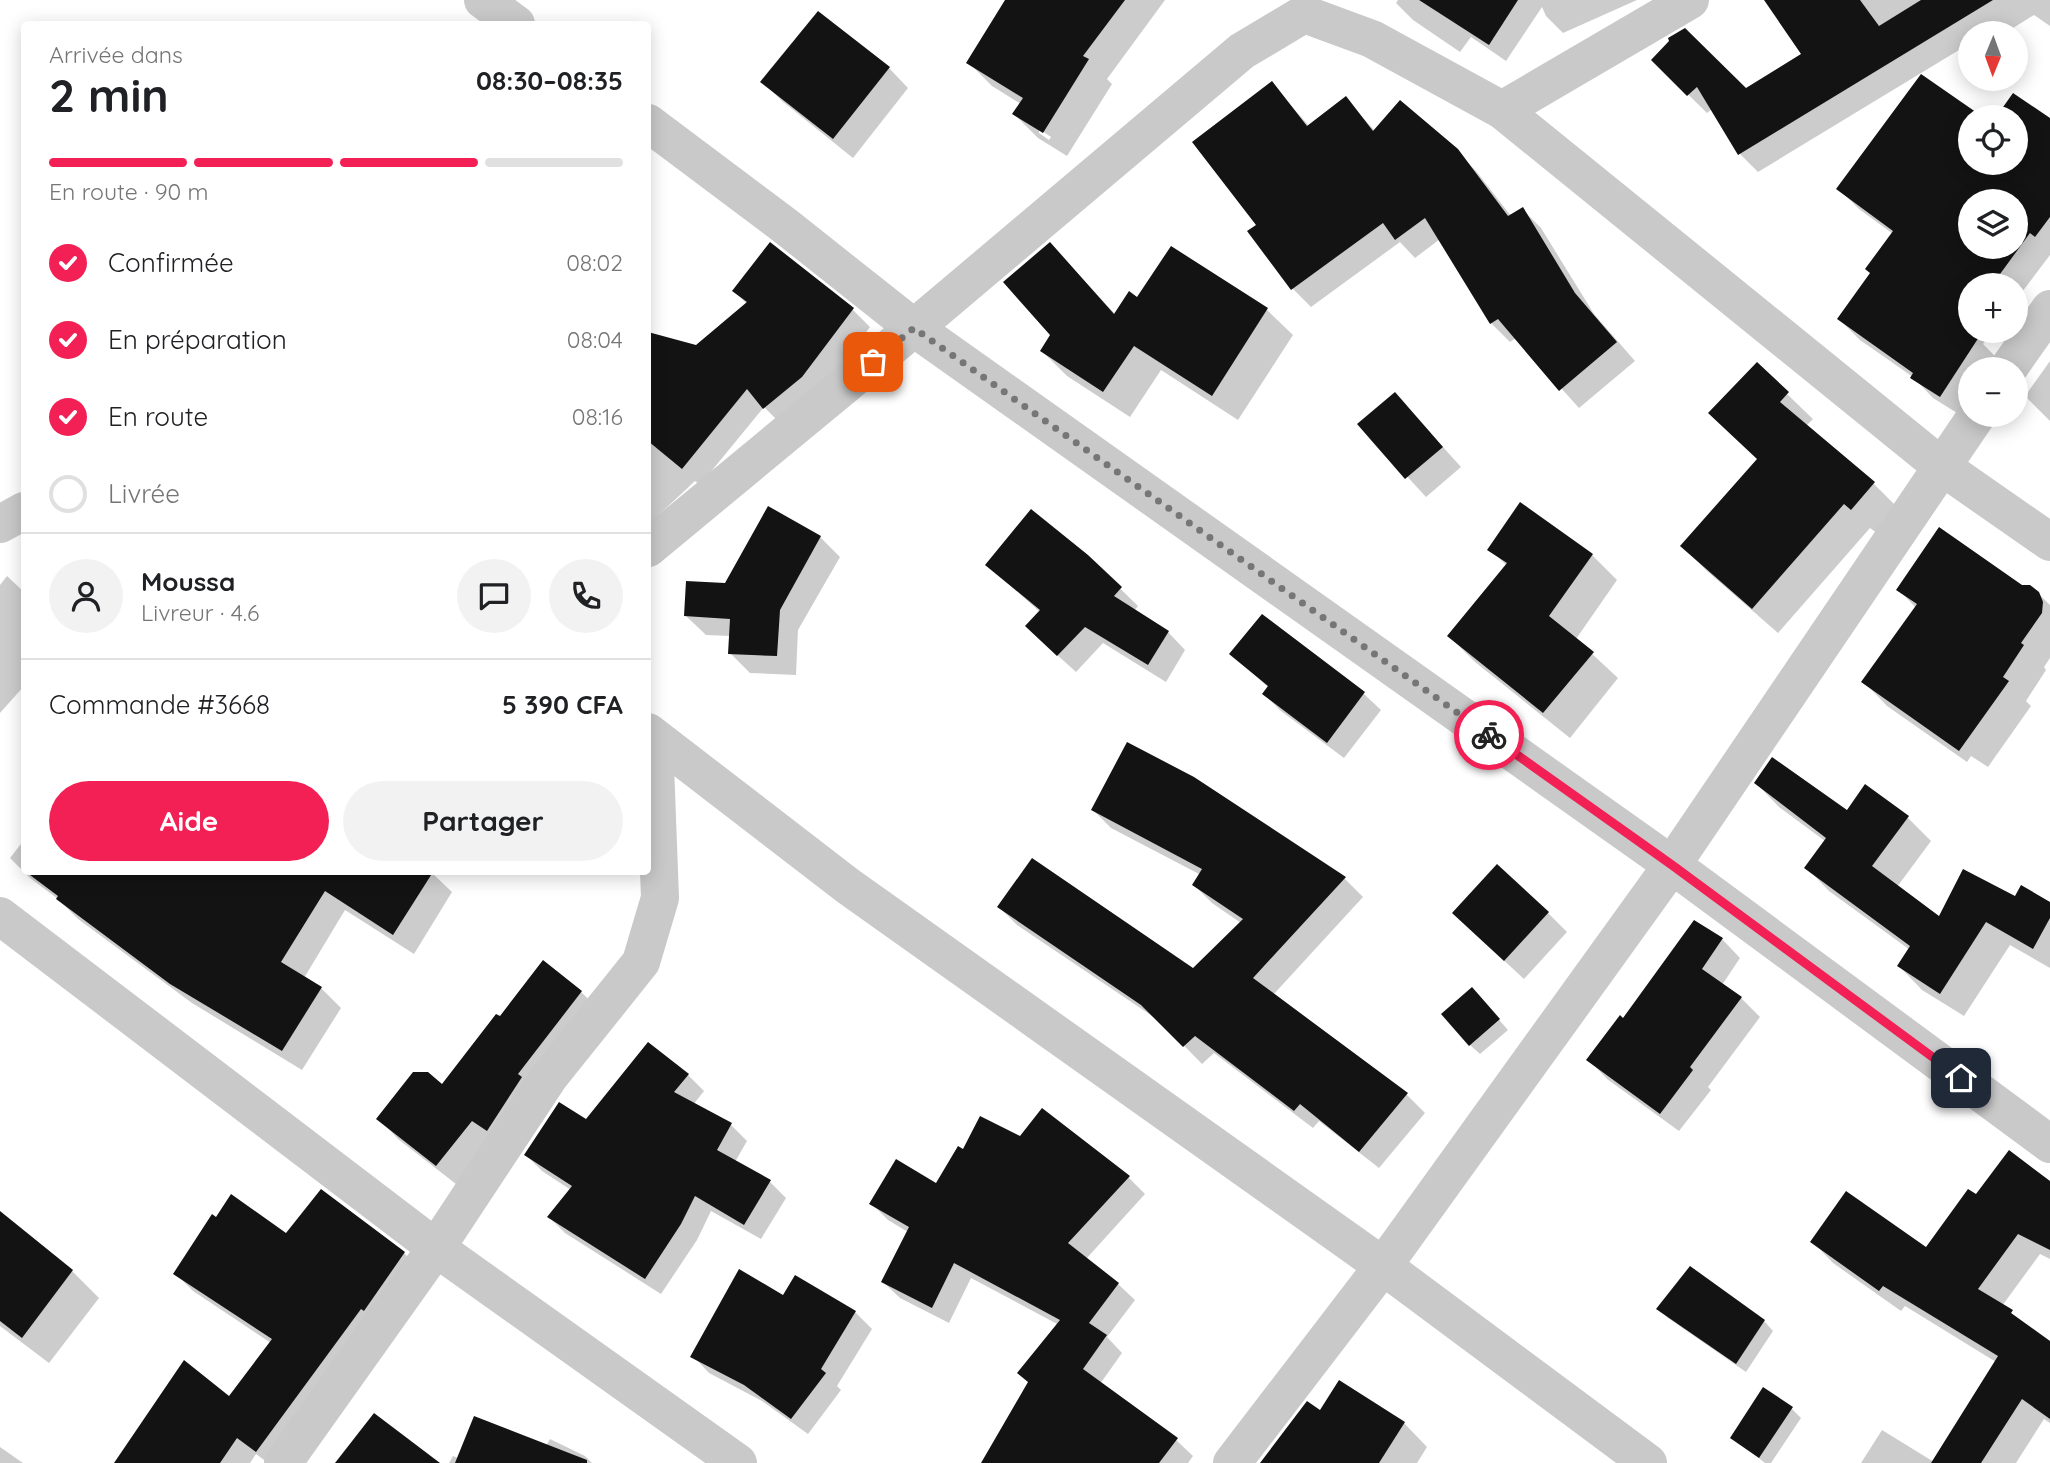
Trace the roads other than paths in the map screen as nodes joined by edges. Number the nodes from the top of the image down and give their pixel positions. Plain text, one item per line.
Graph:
1 (483, 0) edge
2 (1690, 0) edge
3 (1306, 7) edge
4 (512, 21) edge
5 (1502, 110) junction
6 (651, 125) edge
7 (2050, 309) edge
8 (914, 328) junction
9 (2016, 357) edge
10 (1968, 427) edge
11 (1941, 466) junction
12 (21, 513) edge
13 (0, 524) edge
14 (2050, 542) edge
15 (651, 546) edge
16 (651, 735) edge
17 (1672, 865) junction
18 (0, 916) edge
19 (2050, 1144) edge
20 (436, 1248) junction
21 (1383, 1266) junction
22 (283, 1463) edge
23 (738, 1463) edge
24 (1232, 1463) edge
25 (1648, 1463) edge

1 - 4 street
2 - 5 street
3 - 5 street
3 - 8 street
5 - 11 street
6 - 8 street
7 - 9 street
8 - 15 street
8 - 17 street
10 - 11 street
11 - 14 street
11 - 17 street
12 - 13 street
16 - 20 street
16 - 21 street
17 - 19 street
17 - 21 street
18 - 20 street
20 - 22 street
20 - 23 street
21 - 24 street
21 - 25 street

